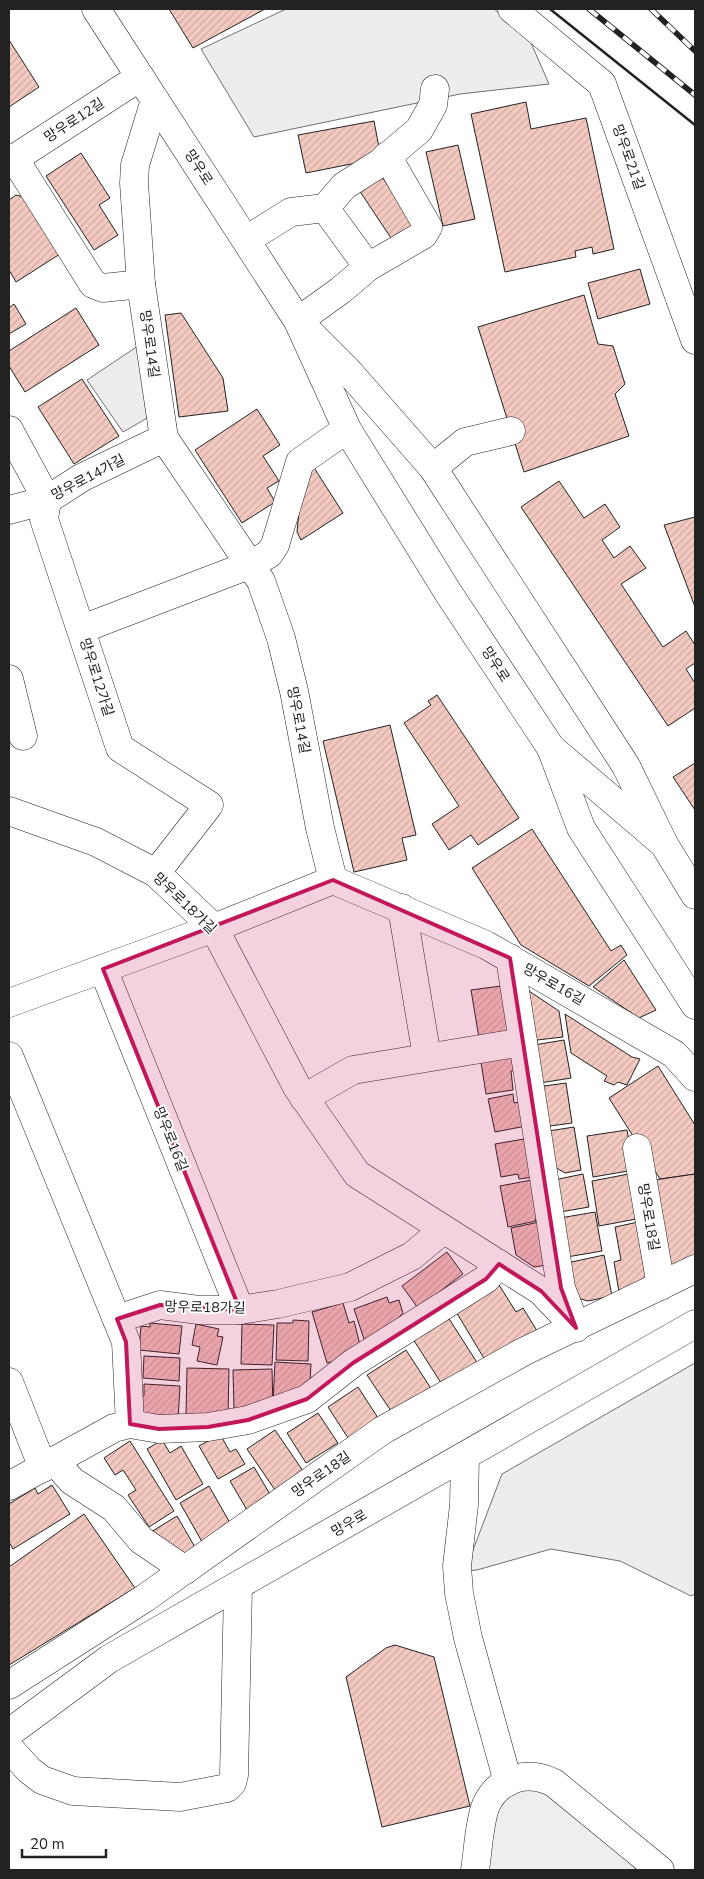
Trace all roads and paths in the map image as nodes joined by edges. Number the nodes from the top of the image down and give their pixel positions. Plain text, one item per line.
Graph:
1 (512, 9) edge
2 (101, 11) edge
3 (140, 77) junction
4 (434, 89) dead end
5 (155, 100) junction
6 (388, 156) junction
7 (12, 160) edge
8 (325, 208) junction
9 (246, 240) junction
10 (368, 267) junction
11 (141, 284) junction
12 (298, 321) junction
13 (695, 340) edge
14 (347, 429) junction
15 (9, 430) edge
16 (511, 431) dead end
17 (164, 438) junction
18 (433, 468) junction
19 (47, 500) junction
20 (9, 510) edge
21 (249, 566) junction
22 (82, 629) junction
23 (9, 680) edge
24 (23, 736) dead end
25 (551, 748) junction
26 (9, 811) edge
27 (664, 844) junction
28 (156, 873) junction
29 (333, 880) junction
30 (695, 895) edge
31 (402, 908) junction
32 (214, 928) junction
33 (510, 958) junction
34 (103, 969) junction
35 (9, 1003) edge
36 (695, 1005) edge
37 (523, 1042) junction
38 (9, 1056) edge
39 (428, 1057) junction
40 (695, 1077) edge
41 (304, 1098) junction
42 (637, 1148) dead end
43 (443, 1230) junction
44 (499, 1264) junction
45 (695, 1269) edge
46 (661, 1286) junction
47 (240, 1310) junction
48 (117, 1319) junction
49 (695, 1324) edge
50 (576, 1328) junction
51 (9, 1382) edge
52 (130, 1424) junction
53 (465, 1456) junction
54 (49, 1465) junction
55 (9, 1486) edge
56 (185, 1570) junction
57 (238, 1587) junction
58 (9, 1685) edge
59 (9, 1733) edge
60 (9, 1748) edge
61 (508, 1782) junction
62 (475, 1870) edge
63 (660, 1870) edge

1 - 13 street, 망우로21길
2 - 3 street, 망우로
3 - 5 street, 망우로
3 - 7 street, 망우로12길
4 - 6 street
5 - 9 street, 망우로
5 - 11 street, 망우로14길
6 - 8 street
6 - 10 street
7 - 11 street
8 - 9 street
8 - 10 street
9 - 12 street, 망우로
10 - 12 street
11 - 17 street, 망우로14길
12 - 14 street, 망우로
12 - 18 street, 망우로
14 - 21 street
14 - 25 street, 망우로
15 - 19 street
16 - 18 street
17 - 19 street, 망우로14가길
17 - 21 street, 망우로14길
18 - 27 street, 망우로
19 - 20 street, 망우로14가길
19 - 22 street, 망우로12가길
21 - 22 street
21 - 29 street, 망우로14길
22 - 28 street, 망우로12가길
23 - 24 street
25 - 27 street
25 - 36 street, 망우로
26 - 28 street, 망우로18가길
27 - 30 street, 망우로
28 - 32 street, 망우로18가길
29 - 31 street, 망우로16길
29 - 32 street
31 - 33 street, 망우로16길
31 - 39 street
32 - 34 street
32 - 41 street, 망우로18가길
33 - 37 street
33 - 40 street, 망우로16길
34 - 35 street
34 - 47 street, 망우로16길
37 - 39 street
37 - 50 street
38 - 48 street
39 - 41 street
41 - 43 street, 망우로18가길
42 - 46 street, 망우로18길
43 - 44 street, 망우로18가길
43 - 47 street, 망우로18가길
44 - 50 street, 망우로18가길
44 - 52 street
45 - 46 street, 망우로18길
46 - 50 street, 망우로18길
47 - 48 street, 망우로18가길
48 - 52 street
49 - 53 street, 망우로
50 - 56 street, 망우로18길
51 - 54 street
52 - 54 street
53 - 57 street, 망우로
53 - 61 street
54 - 55 street
54 - 56 street
56 - 58 street, 망우로18길
57 - 59 street, 망우로
57 - 60 street
61 - 62 street
61 - 63 street

